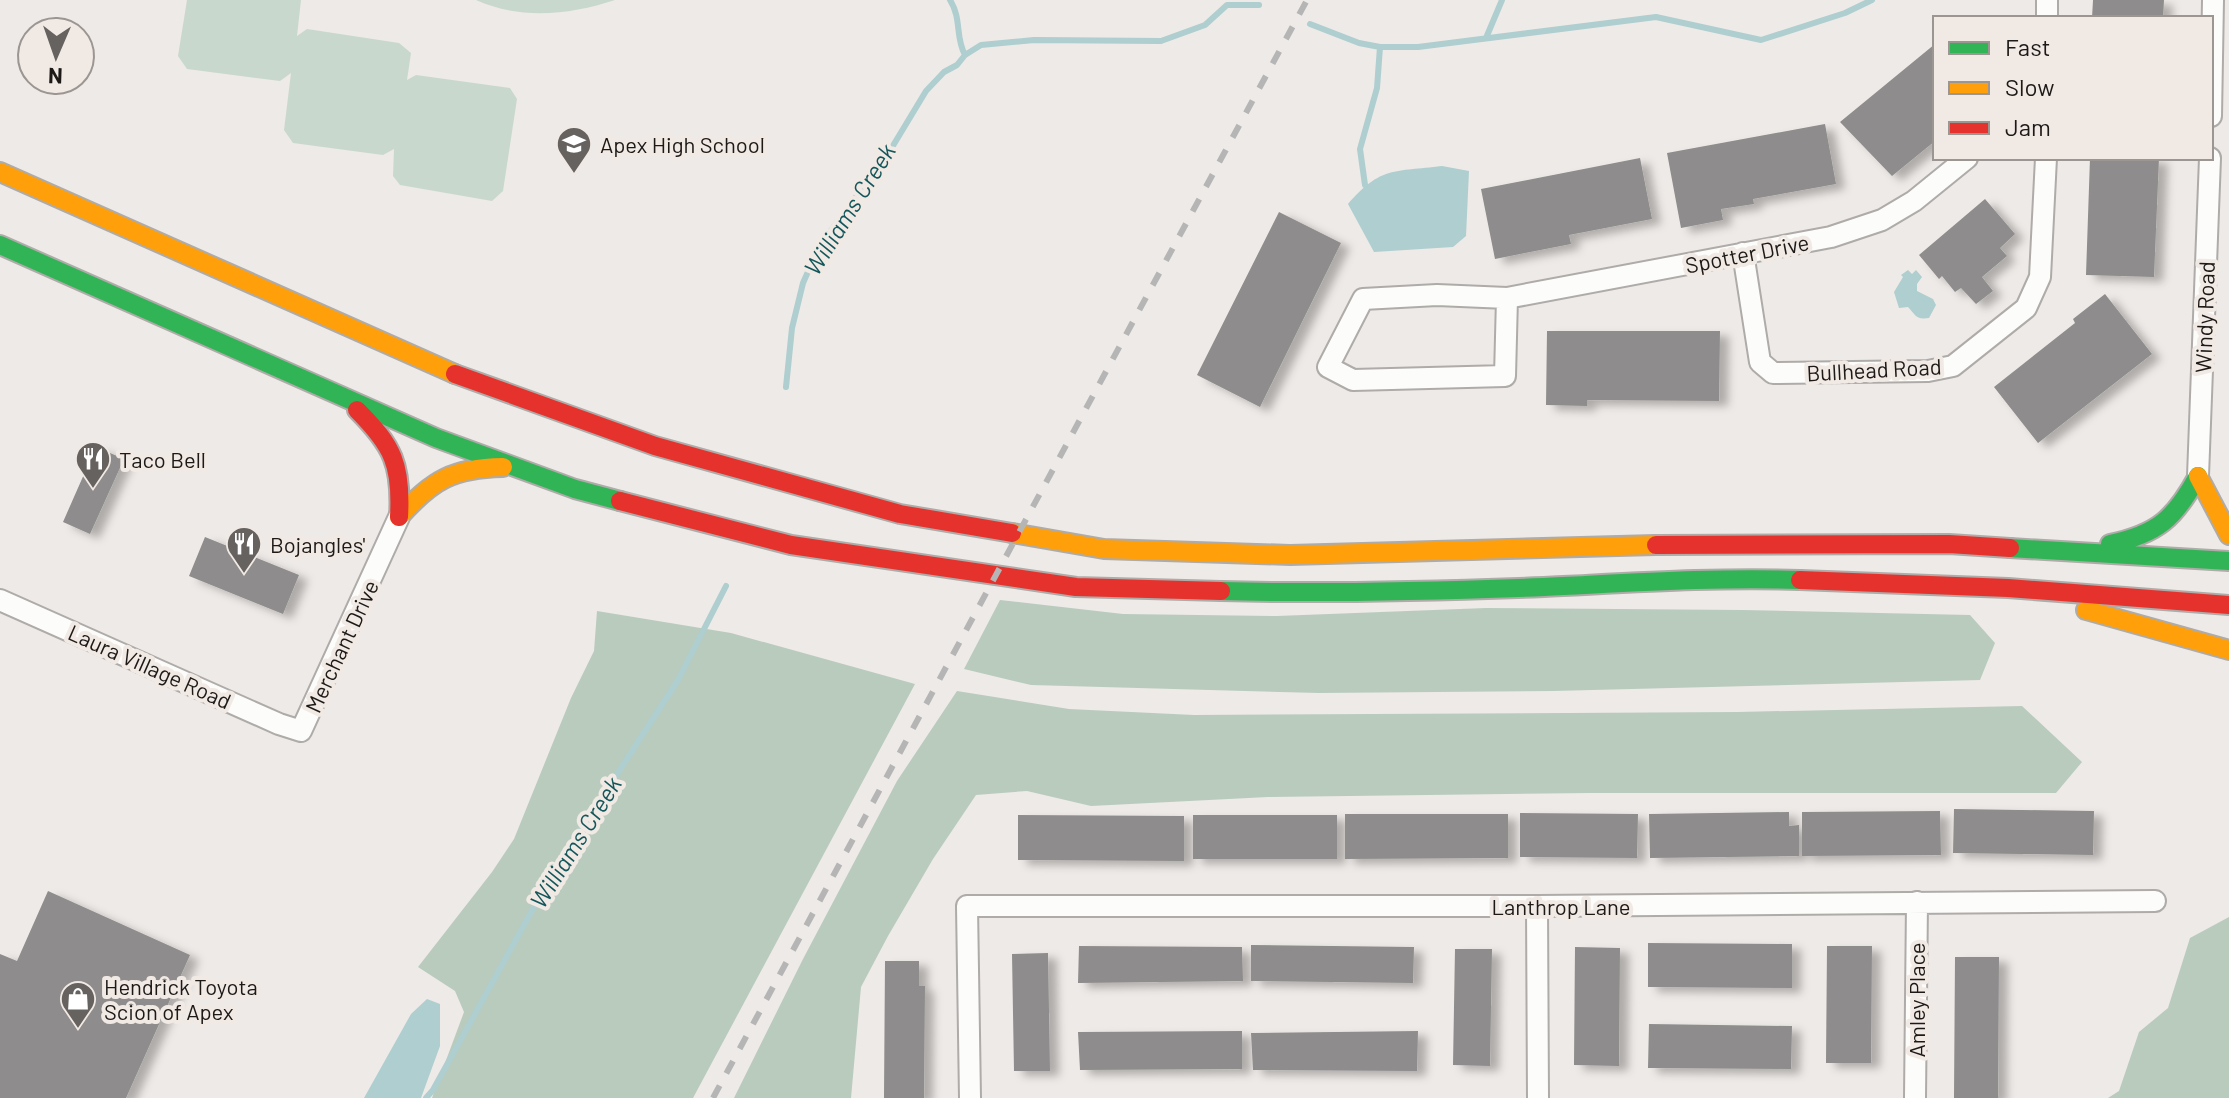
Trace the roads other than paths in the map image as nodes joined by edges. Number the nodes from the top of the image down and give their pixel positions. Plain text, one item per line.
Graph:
1 (1965, 160) edge
2 (2046, 160) edge
3 (2210, 160) edge
4 (0, 172) edge
5 (0, 245) edge
6 (1743, 253) junction
7 (1507, 298) junction
8 (344, 397) junction
9 (518, 468) junction
10 (2198, 476) junction
11 (399, 517) junction
12 (2229, 535) edge
13 (2062, 550) junction
14 (2229, 561) edge
15 (2008, 588) junction
16 (0, 600) edge
17 (2229, 605) edge
18 (2229, 650) edge
19 (301, 731) joint
20 (2155, 901) dead end
21 (1917, 902) junction
22 (1537, 906) junction
23 (970, 1098) edge
24 (1538, 1098) edge
25 (1915, 1098) edge

1 - 6 street, Spotter Drive
2 - 6 street, Bullhead Road
3 - 10 street, Windy Road
4 - 13 highway
5 - 8 highway
6 - 7 street, Spotter Drive
7 - 7 street, Spotter Drive
8 - 9 highway
8 - 11 highway
9 - 11 highway
9 - 15 highway
10 - 12 highway
10 - 13 highway
11 - 19 street, Merchant Drive
13 - 14 highway
15 - 17 highway
15 - 18 highway
16 - 19 street, Laura Village Road
20 - 21 street, Lanthrop Lane
21 - 22 street, Lanthrop Lane
21 - 25 street, Amley Place
22 - 23 street, Lanthrop Lane
22 - 24 street

